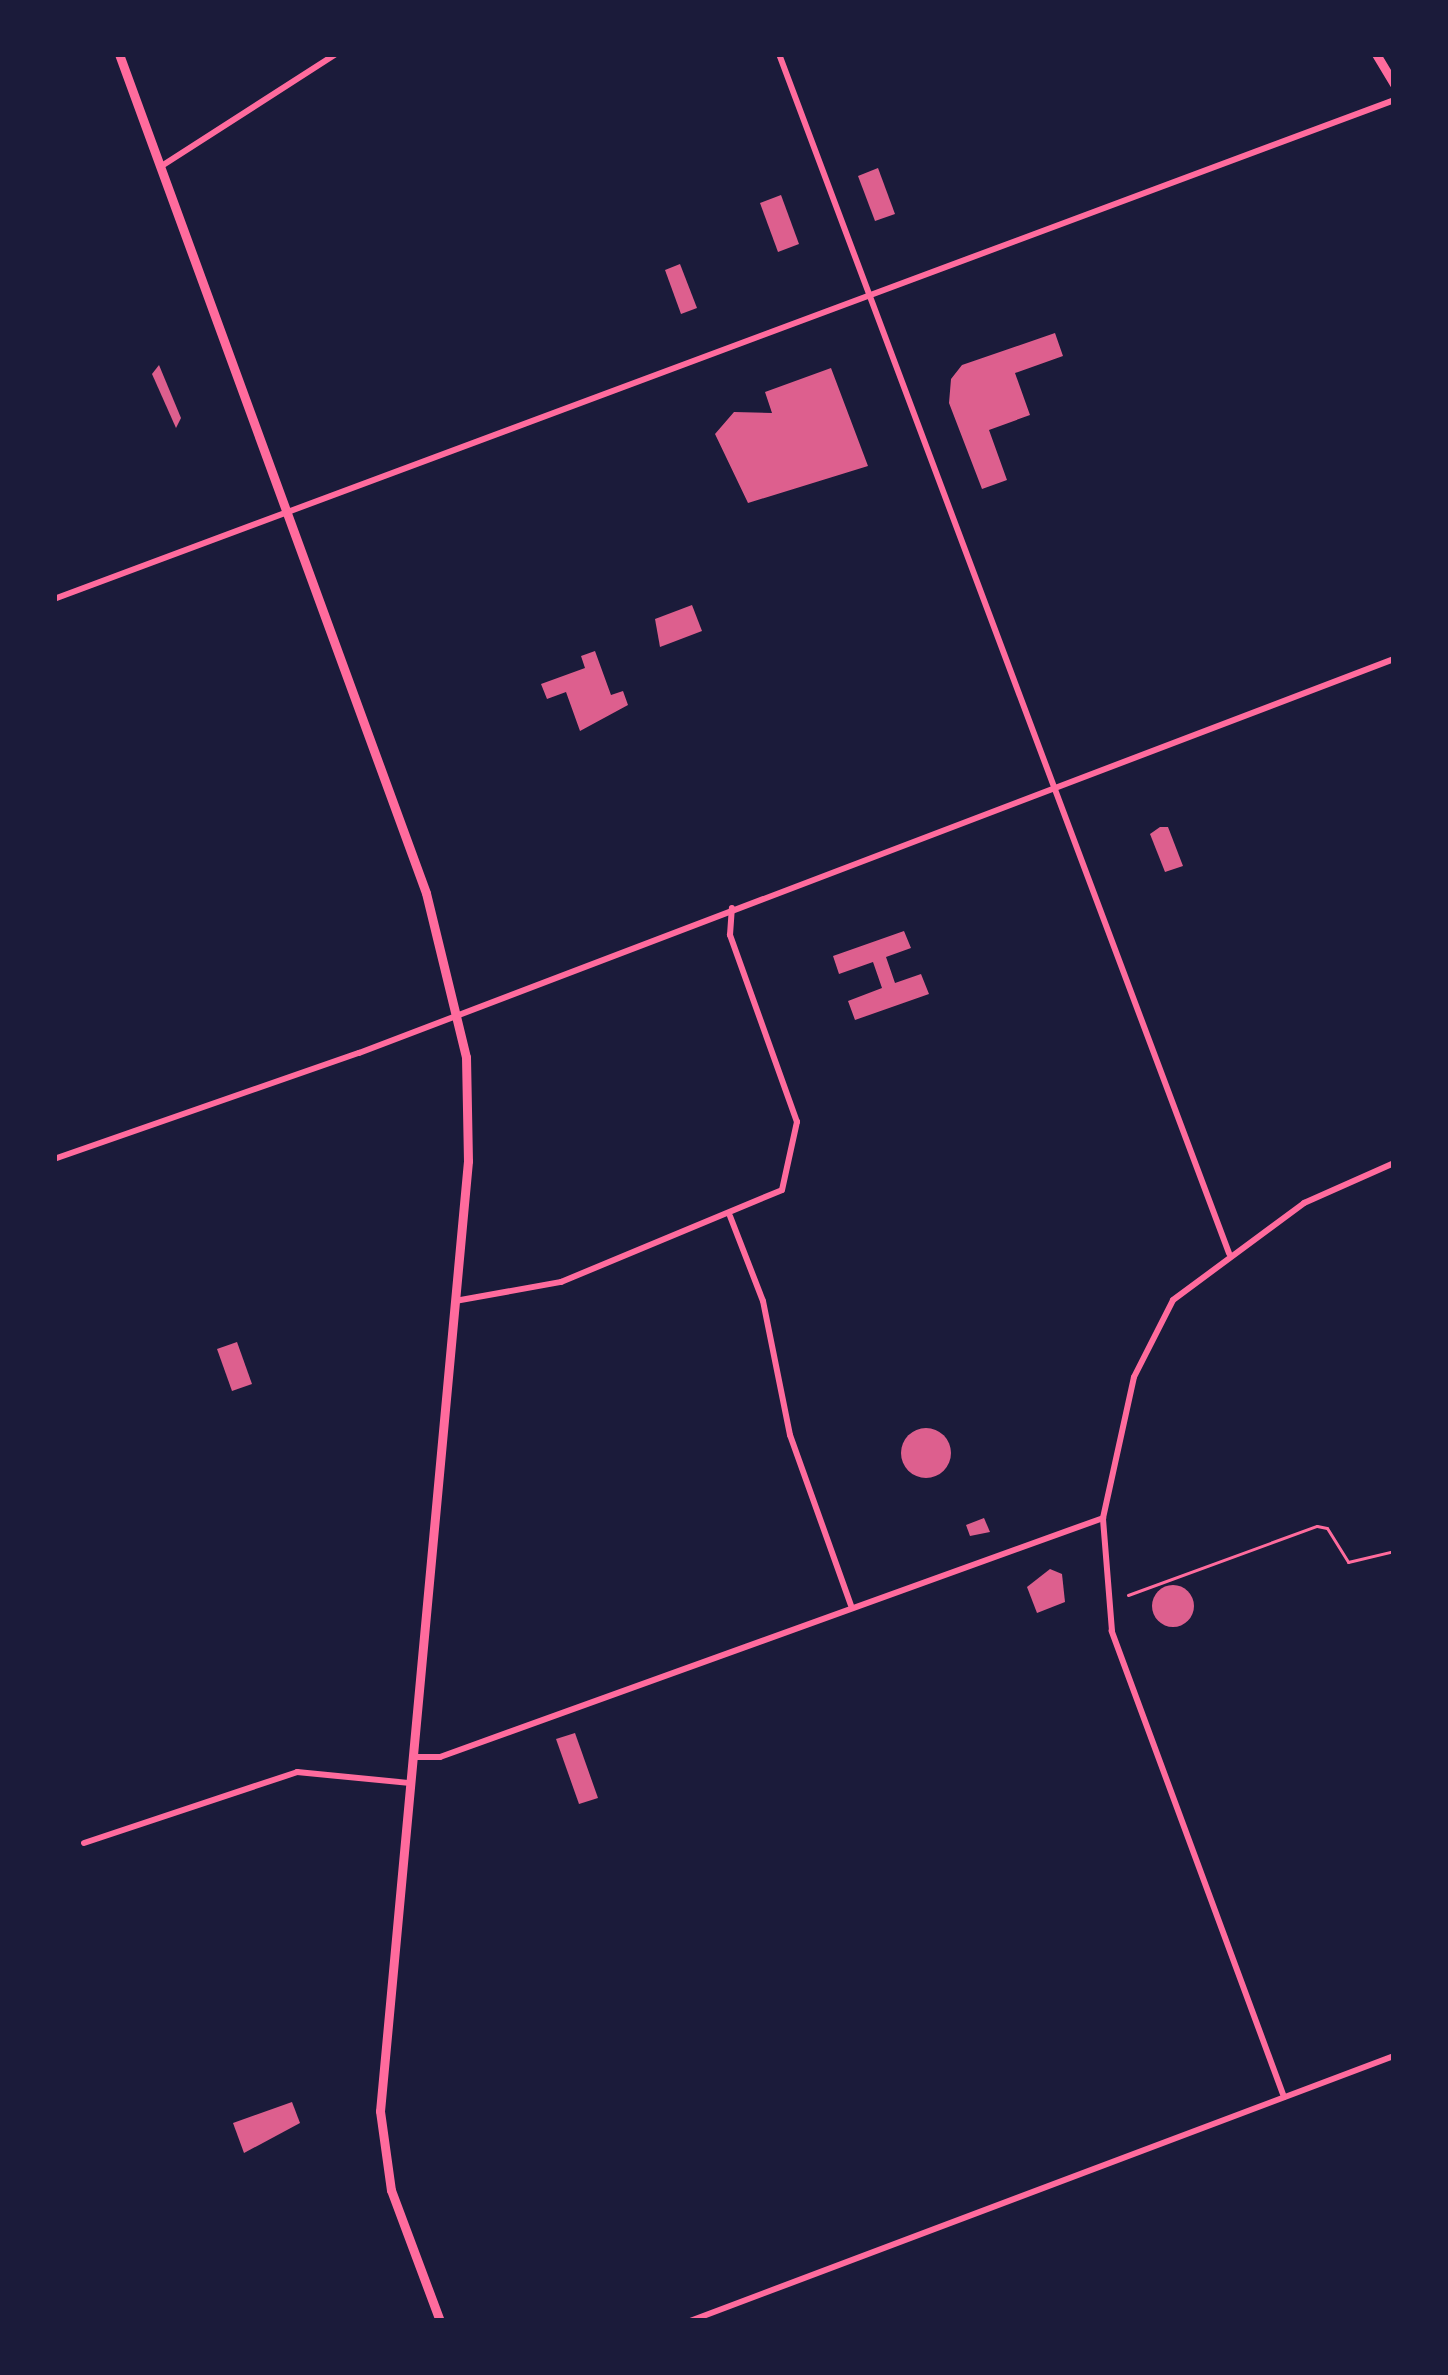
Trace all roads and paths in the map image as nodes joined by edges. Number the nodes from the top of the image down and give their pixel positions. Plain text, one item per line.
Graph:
1 (119, 54) edge
2 (336, 54) edge
3 (779, 54) edge
4 (1376, 54) edge
5 (1394, 84) edge
6 (1394, 100) edge
7 (160, 167) junction
8 (871, 298) junction
9 (287, 513) junction
10 (54, 599) edge
11 (1394, 659) edge
12 (1054, 790) junction
13 (732, 908) junction
14 (459, 1015) junction
15 (54, 1159) edge
16 (1394, 1163) edge
17 (730, 1216) junction
18 (1229, 1252) junction
19 (455, 1301) junction
20 (1103, 1518) junction
21 (1394, 1551) edge
22 (1128, 1595) dead end
23 (851, 1605) junction
24 (413, 1757) junction
25 (411, 1784) junction
26 (84, 1843) dead end
27 (1394, 2056) edge
28 (1284, 2097) junction
29 (440, 2321) edge
30 (690, 2321) edge

1 - 7 main road
2 - 7 street
3 - 8 street
4 - 5 main road
6 - 8 street
7 - 9 main road
8 - 9 street
8 - 12 street
9 - 10 street
9 - 14 main road
11 - 12 street
12 - 13 street
12 - 18 street
13 - 14 street
13 - 17 street
14 - 15 street
14 - 19 main road
16 - 18 street
17 - 19 street
17 - 23 street
18 - 20 street
19 - 24 main road
20 - 23 street
20 - 28 street
21 - 22 lane
23 - 24 street
24 - 25 main road
25 - 26 street
25 - 29 main road
27 - 28 street
28 - 30 street

